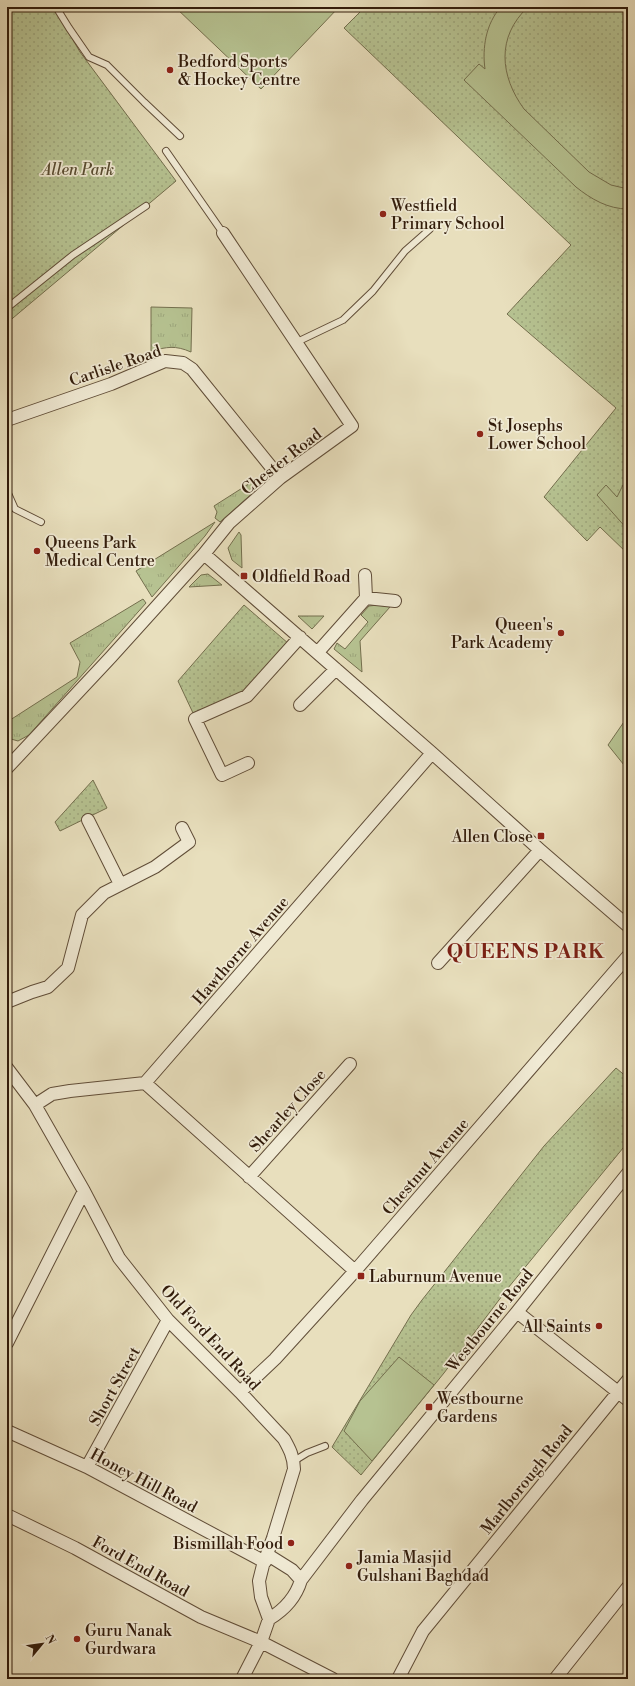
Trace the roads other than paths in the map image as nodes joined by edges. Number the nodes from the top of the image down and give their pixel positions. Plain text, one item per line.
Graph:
1 (56, 7) edge
2 (180, 136) dead end
3 (166, 151) dead end
4 (146, 206) dead end
5 (430, 230) dead end
6 (223, 233) joint
7 (7, 308) edge
8 (297, 342) junction
9 (7, 420) edge
10 (280, 478) junction
11 (7, 491) edge
12 (41, 522) dead end
13 (204, 554) junction
14 (365, 575) dead end
15 (366, 598) junction
16 (395, 601) dead end
17 (300, 637) junction
18 (318, 652) junction
19 (336, 670) junction
20 (300, 705) dead end
21 (432, 752) junction
22 (10, 760) edge
23 (248, 763) dead end
24 (88, 820) dead end
25 (182, 828) dead end
26 (540, 850) junction
27 (120, 884) junction
28 (628, 926) edge
29 (628, 956) edge
30 (438, 963) dead end
31 (7, 1002) edge
32 (350, 1064) dead end
33 (7, 1068) edge
34 (146, 1083) junction
35 (35, 1104) junction
36 (628, 1173) edge
37 (249, 1177) junction
38 (84, 1191) junction
39 (355, 1271) junction
40 (517, 1312) junction
41 (168, 1320) junction
42 (7, 1343) edge
43 (628, 1380) edge
44 (240, 1392) junction
45 (618, 1392) junction
46 (628, 1400) edge
47 (7, 1431) edge
48 (325, 1446) dead end
49 (294, 1461) junction
50 (88, 1467) junction
51 (7, 1515) edge
52 (266, 1558) junction
53 (301, 1580) junction
54 (628, 1587) edge
55 (269, 1619) junction
56 (261, 1642) junction
57 (242, 1679) edge
58 (333, 1679) edge
59 (398, 1679) edge
60 (555, 1679) edge

1 - 2 lane
3 - 6 lane, Chester Road
4 - 7 lane
5 - 8 lane
6 - 8 street, Chester Road
8 - 10 street, Chester Road
9 - 10 street, Carlisle Road
10 - 13 street, Chester Road
11 - 12 lane
13 - 17 street
13 - 22 street, Chester Road
14 - 15 street
15 - 16 street
15 - 18 street
17 - 18 street
17 - 23 street
18 - 19 street
19 - 20 street
19 - 21 street
21 - 26 street
21 - 34 street, Hawthorne Avenue
24 - 27 street
25 - 27 street
26 - 28 street
26 - 30 street
27 - 31 street
29 - 39 street, Chestnut Avenue
32 - 37 street, Shearley Close
33 - 35 street, Old Ford End Road
34 - 35 street
34 - 37 street
35 - 38 street, Old Ford End Road
36 - 40 street, Westbourne Road
37 - 39 street
38 - 41 street, Old Ford End Road
38 - 42 street
39 - 44 street, Chestnut Avenue
40 - 45 street
40 - 53 street, Westbourne Road
41 - 44 street, Old Ford End Road
41 - 50 street, Short Street
43 - 45 street, Marlborough Road
44 - 49 street, Old Ford End Road
45 - 46 street
45 - 59 street, Marlborough Road
47 - 50 street, Honey Hill Road
48 - 49 lane
49 - 52 street
50 - 52 street, Honey Hill Road
51 - 56 street, Ford End Road
52 - 53 street
52 - 55 street
53 - 55 street
54 - 60 street
55 - 56 street
56 - 57 street
56 - 58 street, Ford End Road

